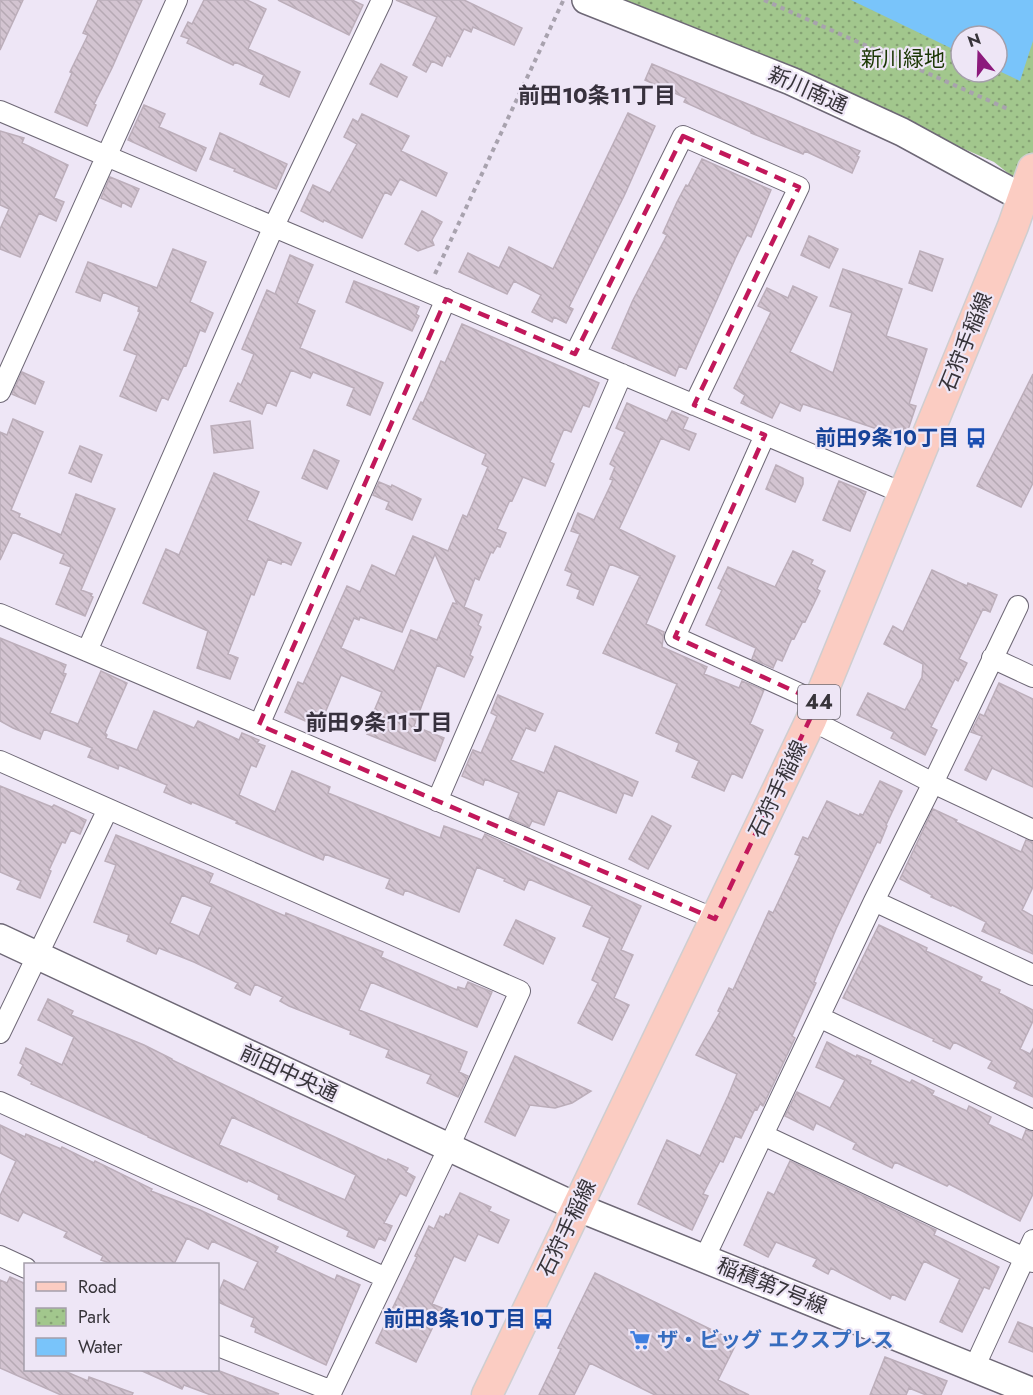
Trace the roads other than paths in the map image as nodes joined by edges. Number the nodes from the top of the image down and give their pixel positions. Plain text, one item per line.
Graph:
1 (177, 0) edge
2 (382, 0) edge
3 (585, 0) edge
4 (0, 111) edge
5 (107, 155) junction
6 (1028, 183) edge
7 (274, 226) junction
8 (446, 299) junction
9 (575, 354) junction
10 (622, 374) junction
11 (0, 392) edge
12 (694, 405) junction
13 (765, 435) junction
14 (905, 494) junction
15 (1018, 606) dead end
16 (0, 614) edge
17 (87, 651) junction
18 (992, 658) junction
19 (1033, 677) edge
20 (814, 711) junction
21 (259, 724) junction
22 (0, 761) edge
23 (933, 783) junction
24 (437, 801) junction
25 (108, 809) junction
26 (1033, 830) edge
27 (874, 901) junction
28 (715, 919) junction
29 (0, 938) edge
30 (37, 955) junction
31 (1033, 975) edge
32 (819, 1017) junction
33 (0, 1033) edge
34 (0, 1102) edge
35 (1033, 1120) edge
36 (763, 1135) junction
37 (449, 1147) junction
38 (577, 1207) junction
39 (1030, 1253) edge
40 (0, 1256) edge
41 (704, 1259) junction
42 (24, 1267) edge
43 (386, 1278) junction
44 (219, 1346) edge
45 (974, 1368) junction
46 (1033, 1392) edge
47 (331, 1393) edge
48 (487, 1395) edge

1 - 5 street
2 - 7 street
3 - 6 street, 新川南通
4 - 5 street
5 - 7 street
5 - 11 street
6 - 14 main road, 石狩手稲線 / 44
7 - 8 street
7 - 17 street
8 - 9 street
8 - 21 street
9 - 10 street
9 - 12 street
10 - 12 street
10 - 24 street
12 - 13 street
13 - 14 street
13 - 20 street
14 - 20 main road, 石狩手稲線 / 44
15 - 18 street
16 - 17 street
17 - 21 street
18 - 19 street
18 - 23 street
20 - 23 street
20 - 28 main road, 石狩手稲線 / 44
21 - 24 street
22 - 25 street
23 - 26 street
23 - 27 street
24 - 28 street
25 - 30 street
25 - 37 street
27 - 31 street
27 - 32 street
28 - 38 main road, 石狩手稲線 / 44
29 - 30 street, 前田中央通
30 - 33 street
30 - 37 street, 前田中央通
32 - 35 street
32 - 36 street
34 - 43 street
36 - 39 street
36 - 41 street
37 - 38 street, 前田中央通
37 - 43 street
38 - 41 street, 稲積第7号線
38 - 48 main road, 石狩手稲線 / 44
39 - 45 street
40 - 42 street
41 - 45 street, 稲積第7号線
43 - 47 street
44 - 47 street
45 - 46 street, 稲積第7号線

